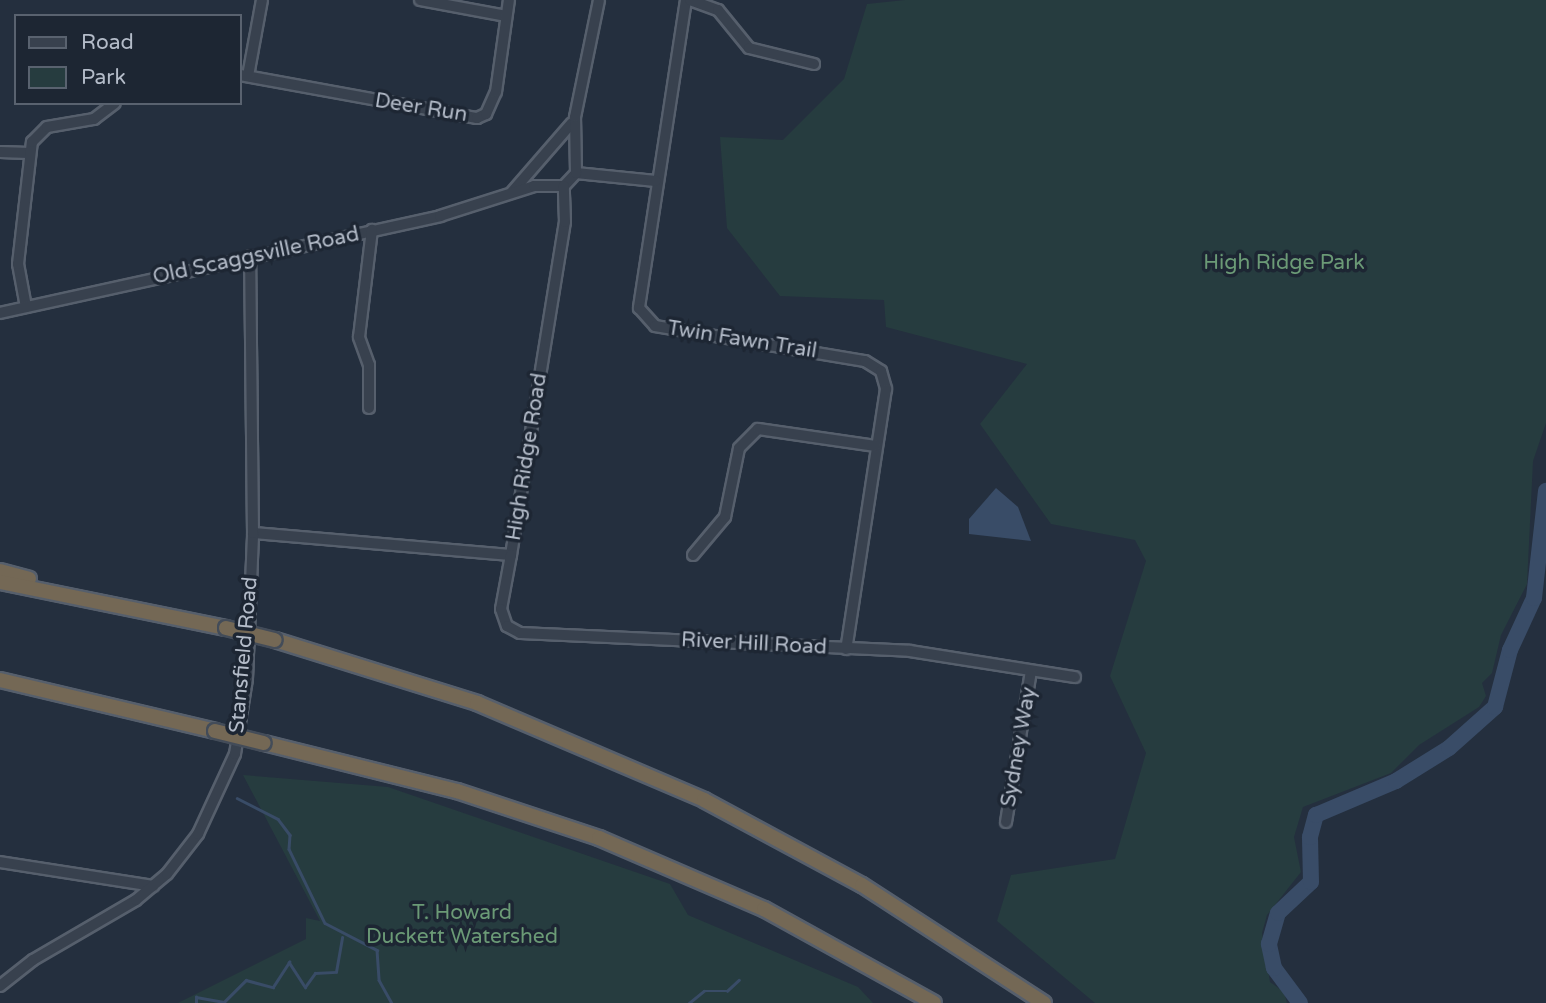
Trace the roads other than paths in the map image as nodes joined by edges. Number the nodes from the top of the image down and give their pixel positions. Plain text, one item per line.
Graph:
1 (262, 0) edge
2 (420, 0) edge
3 (509, 0) edge
4 (599, 0) edge
5 (688, 0) edge
6 (506, 16) junction
7 (814, 64) dead end
8 (244, 76) edge
9 (113, 105) edge
10 (575, 117) junction
11 (551, 150) junction
12 (0, 152) edge
13 (29, 153) junction
14 (540, 159) junction
15 (574, 160) junction
16 (576, 173) junction
17 (656, 181) junction
18 (564, 186) junction
19 (552, 187) junction
20 (511, 193) junction
21 (372, 230) junction
22 (250, 256) junction
23 (26, 307) junction
24 (0, 313) edge
25 (369, 408) dead end
26 (876, 446) junction
27 (253, 533) junction
28 (511, 555) junction
29 (693, 555) dead end
30 (0, 571) edge
31 (0, 582) edge
32 (114, 604) junction
33 (846, 649) junction
34 (1031, 671) junction
35 (1075, 677) dead end
36 (0, 681) edge
37 (1006, 822) dead end
38 (0, 862) edge
39 (153, 886) junction
40 (0, 986) edge
41 (934, 1003) edge
42 (1045, 1003) edge

1 - 8 street
2 - 6 street
3 - 6 street, Deer Run
4 - 10 street
5 - 7 street
5 - 17 street, Twin Fawn Trail
6 - 8 street, Deer Run
9 - 13 street
10 - 11 street
10 - 15 street
11 - 14 street
11 - 15 street
12 - 13 street
13 - 23 street
14 - 19 street
14 - 20 street
15 - 16 street
16 - 17 street
16 - 18 street
17 - 26 street, Twin Fawn Trail
18 - 19 street
18 - 28 street, High Ridge Road
19 - 20 street, Old Scaggsville Road
20 - 21 street, Old Scaggsville Road
21 - 22 street, Old Scaggsville Road
21 - 25 street
22 - 23 street, Old Scaggsville Road
22 - 27 street, Stansfield Road
23 - 24 street, Old Scaggsville Road
26 - 29 street
26 - 33 street, Twin Fawn Trail
27 - 28 street, High Ridge Road
27 - 39 street, Stansfield Road
28 - 33 street, River Hill Road
30 - 32 highway
31 - 32 highway
32 - 42 highway, bridge
33 - 34 street, River Hill Road
34 - 35 street, River Hill Road
34 - 37 street, Sydney Way
36 - 41 highway, bridge
38 - 39 street
39 - 40 street, Stansfield Road

